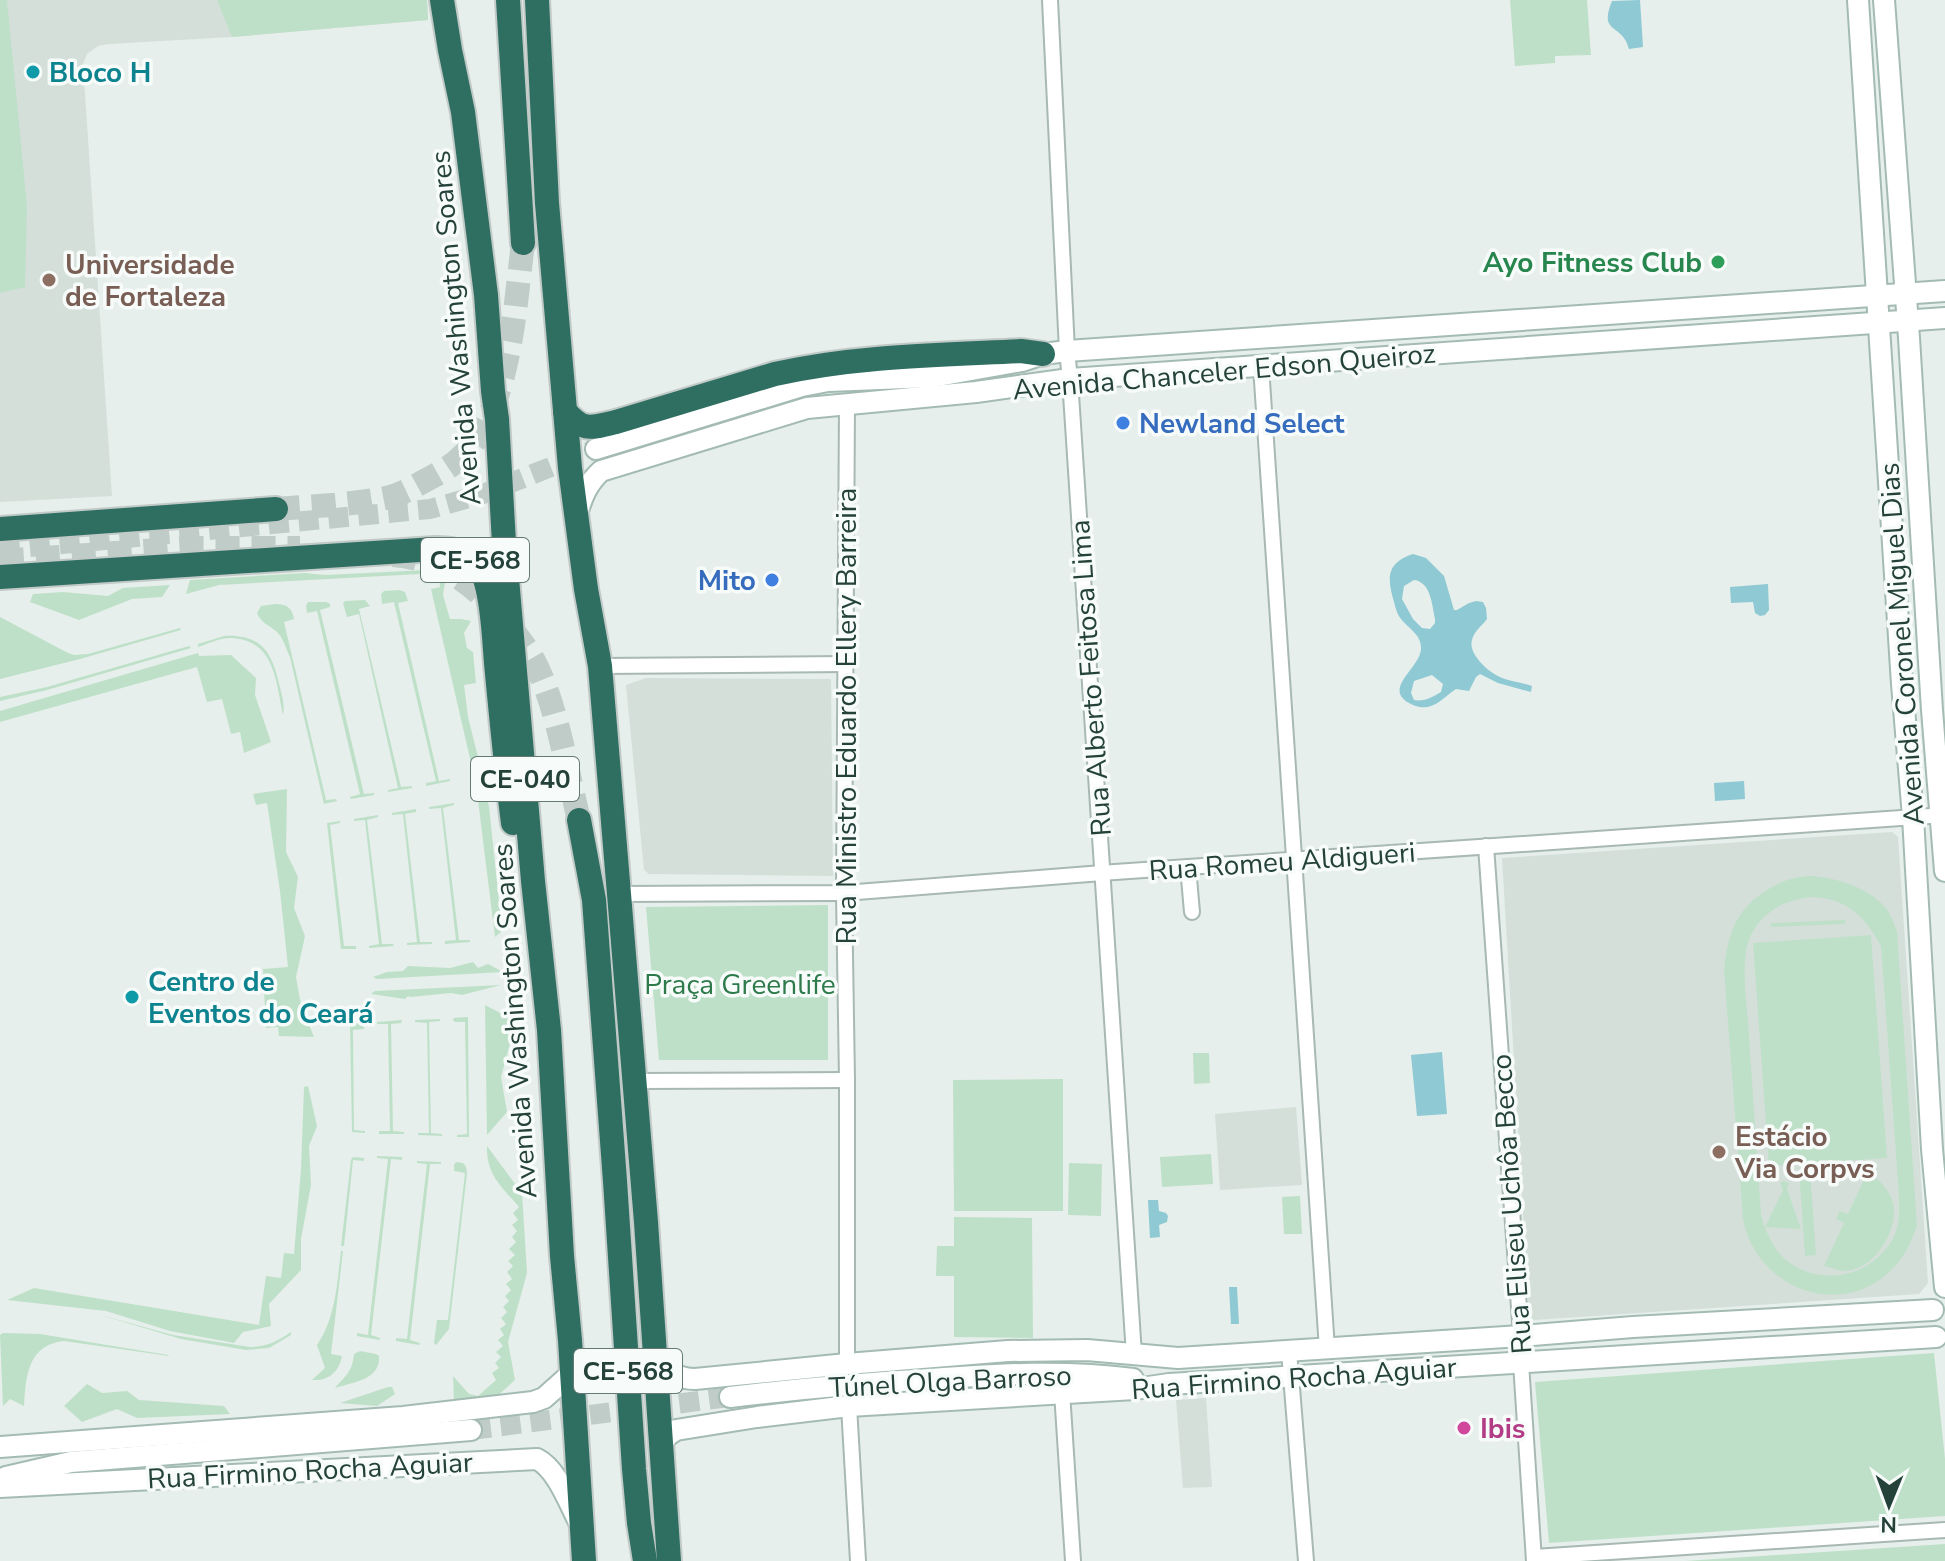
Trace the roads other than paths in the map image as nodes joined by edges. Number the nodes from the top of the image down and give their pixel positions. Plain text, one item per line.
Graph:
1 (442, 0) edge
2 (508, 0) edge
3 (537, 0) edge
4 (1050, 0) edge
5 (1858, 0) edge
6 (1884, 0) edge
7 (1888, 49) junction
8 (1861, 51) junction
9 (523, 243) tunnel mouth
10 (1945, 291) edge
11 (1905, 293) junction
12 (1877, 295) junction
13 (1730, 305) junction
14 (1554, 317) junction
15 (1945, 318) edge
16 (1907, 321) junction
17 (1879, 323) junction
18 (1732, 333) junction
19 (1484, 350) junction
20 (1055, 352) junction
21 (1261, 366) junction
22 (1070, 379) junction
23 (847, 403) junction
24 (565, 411) junction
25 (596, 449) tunnel mouth
26 (276, 509) tunnel mouth
27 (577, 514) junction
28 (0, 529) edge
29 (0, 577) edge
30 (1926, 609) junction
31 (1898, 610) junction
32 (846, 664) junction
33 (600, 666) junction
34 (1943, 815) edge
35 (1913, 817) junction
36 (579, 820) tunnel mouth
37 (1486, 846) junction
38 (1296, 860) junction
39 (1188, 867) junction
40 (1945, 871) edge
41 (1103, 873) junction
42 (844, 893) junction
43 (619, 894) junction
44 (1192, 912) dead end
45 (549, 1030) junction
46 (847, 1080) junction
47 (635, 1081) junction
48 (1945, 1287) edge
49 (1939, 1303) edge
50 (1521, 1336) junction
51 (1940, 1342) edge
52 (1327, 1349) junction
53 (1289, 1351) junction
54 (1134, 1355) junction
55 (656, 1362) junction
56 (1521, 1363) junction
57 (847, 1364) junction
58 (572, 1373) junction
59 (1291, 1377) junction
60 (1169, 1384) junction
61 (1062, 1392) junction
62 (730, 1397) tunnel mouth
63 (849, 1406) junction
64 (471, 1430) tunnel mouth
65 (661, 1446) junction
66 (0, 1447) edge
67 (0, 1479) edge
68 (0, 1487) edge
69 (582, 1527) junction
70 (1945, 1530) edge
71 (1534, 1559) edge
72 (584, 1561) edge
73 (645, 1561) edge
74 (669, 1561) edge
75 (858, 1561) edge
76 (1073, 1561) edge
77 (1306, 1561) edge

1 - 45 highway, Avenida Washington Soares / CE-040
2 - 9 highway
3 - 24 highway, CE-040
4 - 20 street, Rua Alberto Feitosa Lima
5 - 8 main road, Avenida Coronel Miguel Dias
6 - 7 main road, Avenida Coronel Miguel Dias
7 - 8 main road
7 - 11 main road, Avenida Coronel Miguel Dias
8 - 12 main road, Avenida Coronel Miguel Dias
10 - 11 main road, Avenida Chanceler Edson Queiroz
11 - 12 main road, Avenida Chanceler Edson Queiroz
11 - 16 main road, Avenida Coronel Miguel Dias
12 - 13 main road, Avenida Chanceler Edson Queiroz
12 - 17 main road, Avenida Coronel Miguel Dias
13 - 14 main road, Avenida Chanceler Edson Queiroz
13 - 18 main road
14 - 19 main road
14 - 20 main road, Avenida Chanceler Edson Queiroz
15 - 16 main road, Avenida Chanceler Edson Queiroz
16 - 17 main road, Avenida Chanceler Edson Queiroz
16 - 30 main road, Avenida Coronel Miguel Dias
17 - 18 main road, Avenida Chanceler Edson Queiroz
17 - 31 main road, Avenida Coronel Miguel Dias
18 - 19 main road, Avenida Chanceler Edson Queiroz
19 - 21 main road, Avenida Chanceler Edson Queiroz
20 - 22 street, Rua Alberto Feitosa Lima
20 - 24 highway
20 - 25 main road, Avenida Chanceler Edson Queiroz
21 - 22 main road, Avenida Chanceler Edson Queiroz
21 - 38 street
22 - 23 main road, Avenida Chanceler Edson Queiroz
22 - 41 street, Rua Alberto Feitosa Lima
23 - 27 main road, Avenida Chanceler Edson Queiroz
23 - 32 street, Rua Ministro Eduardo Ellery Barreira
24 - 27 highway, CE-040
26 - 28 highway
27 - 33 highway, CE-040
29 - 45 highway, CE-568
30 - 31 main road
30 - 34 main road, Avenida Coronel Miguel Dias
31 - 35 main road, Avenida Coronel Miguel Dias
32 - 33 street
32 - 42 street, Rua Ministro Eduardo Ellery Barreira
33 - 43 highway, CE-040
34 - 35 street, Rua Romeu Aldigueri
34 - 40 main road, Avenida Coronel Miguel Dias
35 - 37 street, Rua Romeu Aldigueri
35 - 48 main road, Avenida Coronel Miguel Dias
36 - 73 highway, CE-568
37 - 38 street, Rua Romeu Aldigueri
37 - 50 street, Rua Eliseu Uchôa Becco
38 - 39 street, Rua Romeu Aldigueri
38 - 52 street
39 - 41 street, Rua Romeu Aldigueri
39 - 44 street
41 - 42 street, Rua Romeu Aldigueri
41 - 54 street, Rua Alberto Feitosa Lima
42 - 43 street, Rua Romeu Aldigueri
42 - 46 street, Rua Ministro Eduardo Ellery Barreira
43 - 47 highway, CE-040
45 - 58 highway, Avenida Washington Soares / CE-040
46 - 47 street
46 - 57 street, Rua Ministro Eduardo Ellery Barreira
47 - 55 highway, CE-040
49 - 50 main road, Rua Firmino Rocha Aguiar
49 - 51 main road
50 - 52 main road, Rua Firmino Rocha Aguiar
50 - 56 street, Rua Eliseu Uchôa Becco
51 - 56 main road, Rua Firmino Rocha Aguiar
52 - 53 main road, Rua Firmino Rocha Aguiar
53 - 54 main road, Rua Firmino Rocha Aguiar
53 - 59 street
54 - 57 main road, Rua Firmino Rocha Aguiar
55 - 57 main road, Rua Firmino Rocha Aguiar
55 - 65 highway, CE-040
56 - 59 main road, Rua Firmino Rocha Aguiar
56 - 71 street, Rua Eliseu Uchôa Becco
58 - 66 main road, Rua Firmino Rocha Aguiar
58 - 69 highway, Avenida Washington Soares / CE-040
59 - 60 main road, Rua Firmino Rocha Aguiar
59 - 77 street
60 - 61 main road, Rua Firmino Rocha Aguiar
60 - 62 main road, Túnel Olga Barroso
61 - 63 main road, Rua Firmino Rocha Aguiar
61 - 76 street
63 - 65 main road, Rua Firmino Rocha Aguiar
63 - 75 street
64 - 67 main road
65 - 74 highway, CE-040
68 - 69 main road, Rua Firmino Rocha Aguiar
69 - 72 highway, Avenida Washington Soares / CE-040
70 - 71 street

